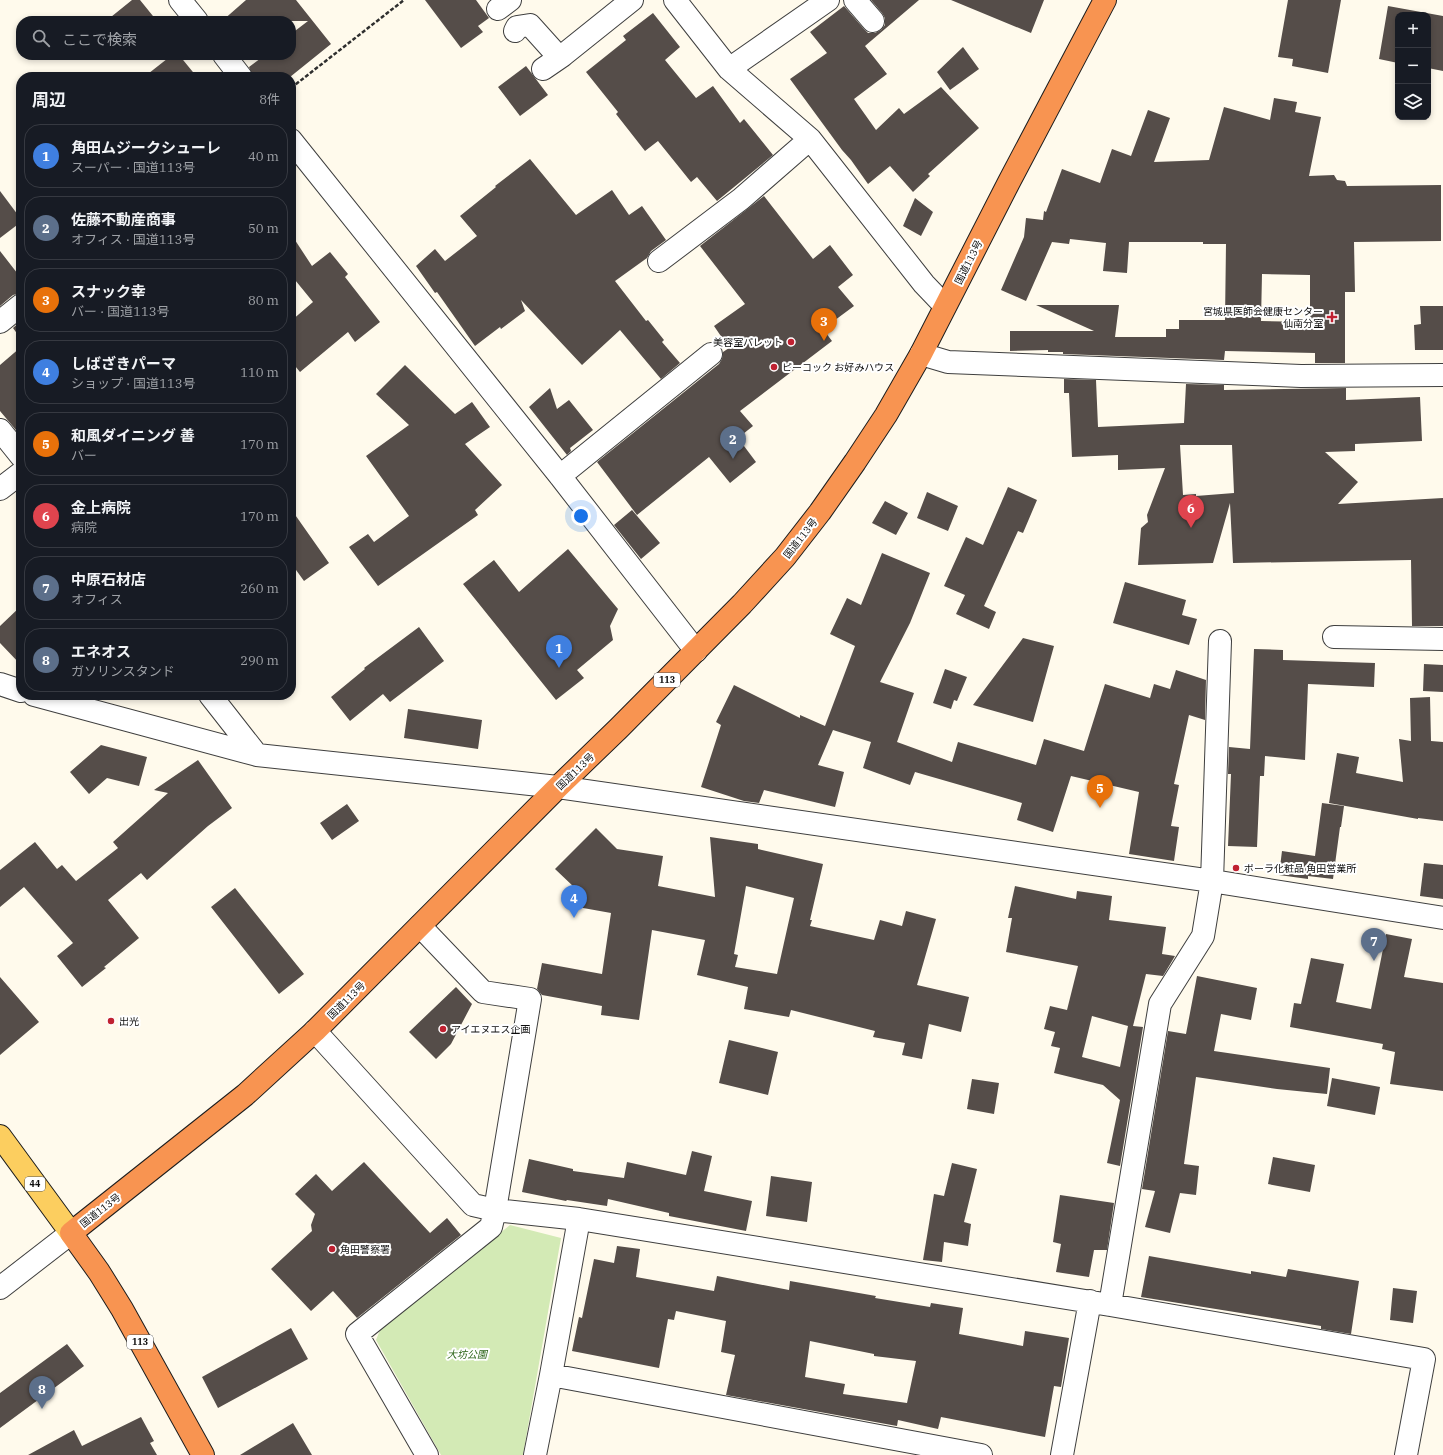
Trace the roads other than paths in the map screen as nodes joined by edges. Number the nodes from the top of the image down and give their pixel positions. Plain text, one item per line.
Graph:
1 (180, 0) edge
2 (632, 0) edge
3 (675, 0) edge
4 (828, 0) edge
5 (855, 0) edge
6 (1105, 0) edge
7 (193, 16) edge
8 (873, 21) dead end
9 (515, 31) dead end
10 (562, 56) junction
11 (228, 60) edge
12 (543, 69) dead end
13 (729, 69) junction
14 (237, 72) edge
15 (810, 139) junction
16 (296, 146) edge
17 (659, 261) dead end
18 (945, 306) junction
19 (16, 309) edge
20 (0, 322) edge
21 (711, 354) dead end
22 (921, 354) junction
23 (1443, 375) edge
24 (0, 430) edge
25 (16, 450) edge
26 (560, 476) junction
27 (16, 477) edge
28 (0, 489) edge
29 (1334, 637) dead end
30 (1443, 639) edge
31 (1220, 641) dead end
32 (696, 651) junction
33 (0, 684) edge
34 (16, 689) edge
35 (53, 700) edge
36 (214, 700) edge
37 (257, 755) junction
38 (558, 787) junction
39 (1212, 881) junction
40 (1443, 918) edge
41 (420, 926) junction
42 (315, 1031) junction
43 (0, 1136) edge
44 (495, 1210) junction
45 (579, 1219) junction
46 (71, 1233) junction
47 (0, 1288) edge
48 (1100, 1303) junction
49 (1433, 1361) edge
50 (551, 1375) junction
51 (203, 1455) edge
52 (427, 1455) edge
53 (535, 1455) edge
54 (981, 1455) edge
55 (1062, 1455) edge
56 (1406, 1455) edge

1 - 7 street
2 - 10 street
3 - 13 street
4 - 13 street
5 - 8 street
6 - 18 highway, 国道113号 / 113
9 - 10 street
10 - 12 street
11 - 14 street
13 - 15 street
15 - 17 street
15 - 18 street
16 - 26 street
18 - 22 highway, 国道113号 / 113
19 - 20 street
21 - 26 street
22 - 23 street
22 - 32 highway, 国道113号 / 113
24 - 25 street
26 - 32 street
27 - 28 street
29 - 30 street
31 - 39 street
32 - 38 highway, 国道113号 / 113
33 - 34 street
35 - 37 street
36 - 37 street
37 - 38 street
38 - 39 street
38 - 41 highway, 国道113号 / 113
39 - 40 street
39 - 48 street
41 - 42 highway, 国道113号 / 113
41 - 44 street
42 - 44 street
42 - 46 highway, 国道113号 / 113
43 - 46 main road, 44
44 - 45 street
44 - 52 street
45 - 48 street
45 - 50 street
46 - 47 street
46 - 51 highway, 国道113号 / 113
48 - 49 street
48 - 55 street
49 - 56 street
50 - 53 street
50 - 54 street

